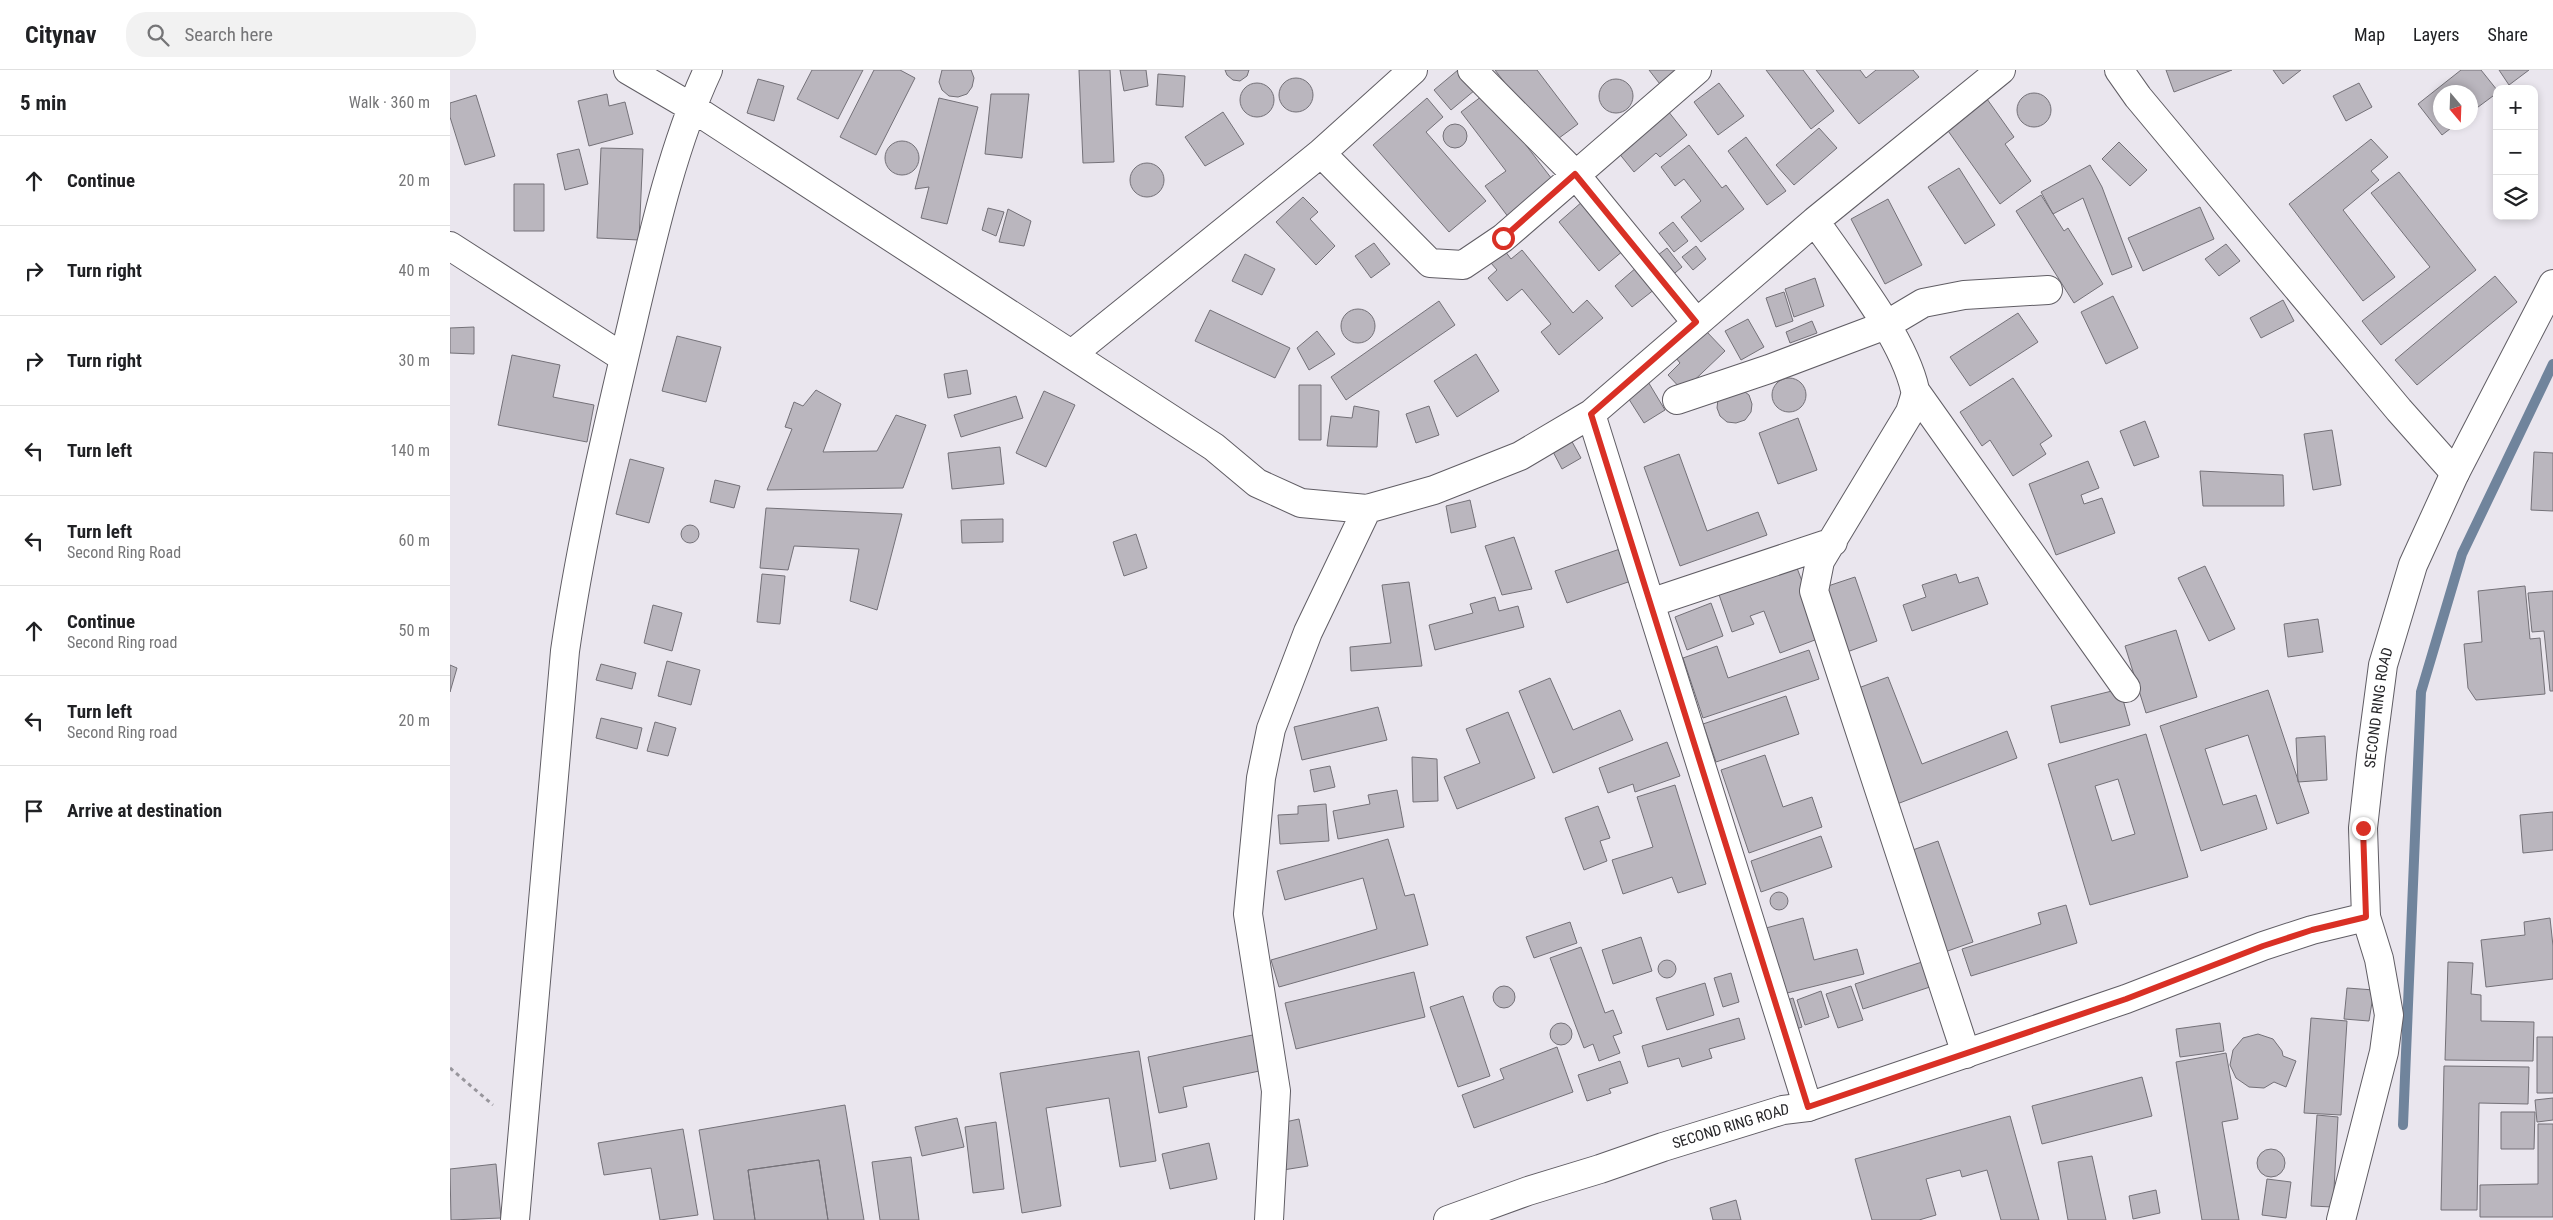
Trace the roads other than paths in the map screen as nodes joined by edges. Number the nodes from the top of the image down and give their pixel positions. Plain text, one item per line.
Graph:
1 (628, 70) edge
2 (708, 70) edge
3 (1413, 70) edge
4 (1472, 70) edge
5 (1697, 70) edge
6 (2001, 70) edge
7 (2119, 70) edge
8 (691, 107) junction
9 (1322, 153) junction
10 (1575, 174) junction
11 (1815, 221) junction
12 (450, 246) edge
13 (2553, 284) edge
14 (2048, 290) dead end
15 (1696, 322) junction
16 (1886, 325) junction
17 (1072, 354) junction
18 (624, 358) junction
19 (1916, 392) junction
20 (1677, 400) dead end
21 (1591, 414) junction
22 (2455, 473) junction
23 (1367, 509) junction
24 (1833, 542) junction
25 (1650, 603) junction
26 (2126, 688) dead end
27 (2366, 917) junction
28 (1966, 1054) junction
29 (1808, 1107) junction
30 (515, 1220) edge
31 (1269, 1220) edge
32 (1448, 1220) edge
33 (2341, 1220) edge

1 - 8 street
2 - 8 street
3 - 9 street
4 - 10 street
5 - 10 street
6 - 11 street
7 - 22 street
8 - 17 street
8 - 18 street
9 - 10 street
9 - 17 street
10 - 15 street
11 - 15 street
11 - 16 street
12 - 18 street
13 - 22 street, SECOND RING ROAD
14 - 16 street
15 - 21 street
16 - 19 street
16 - 20 street
17 - 23 street
18 - 30 street
19 - 24 street
19 - 26 street
21 - 23 street
21 - 25 street
22 - 27 street, SECOND RING ROAD
23 - 31 street
24 - 25 street
24 - 28 street
25 - 29 street
27 - 28 street, SECOND RING ROAD
27 - 33 street, SECOND RING ROAD
28 - 29 street, SECOND RING ROAD
29 - 32 street, SECOND RING ROAD

